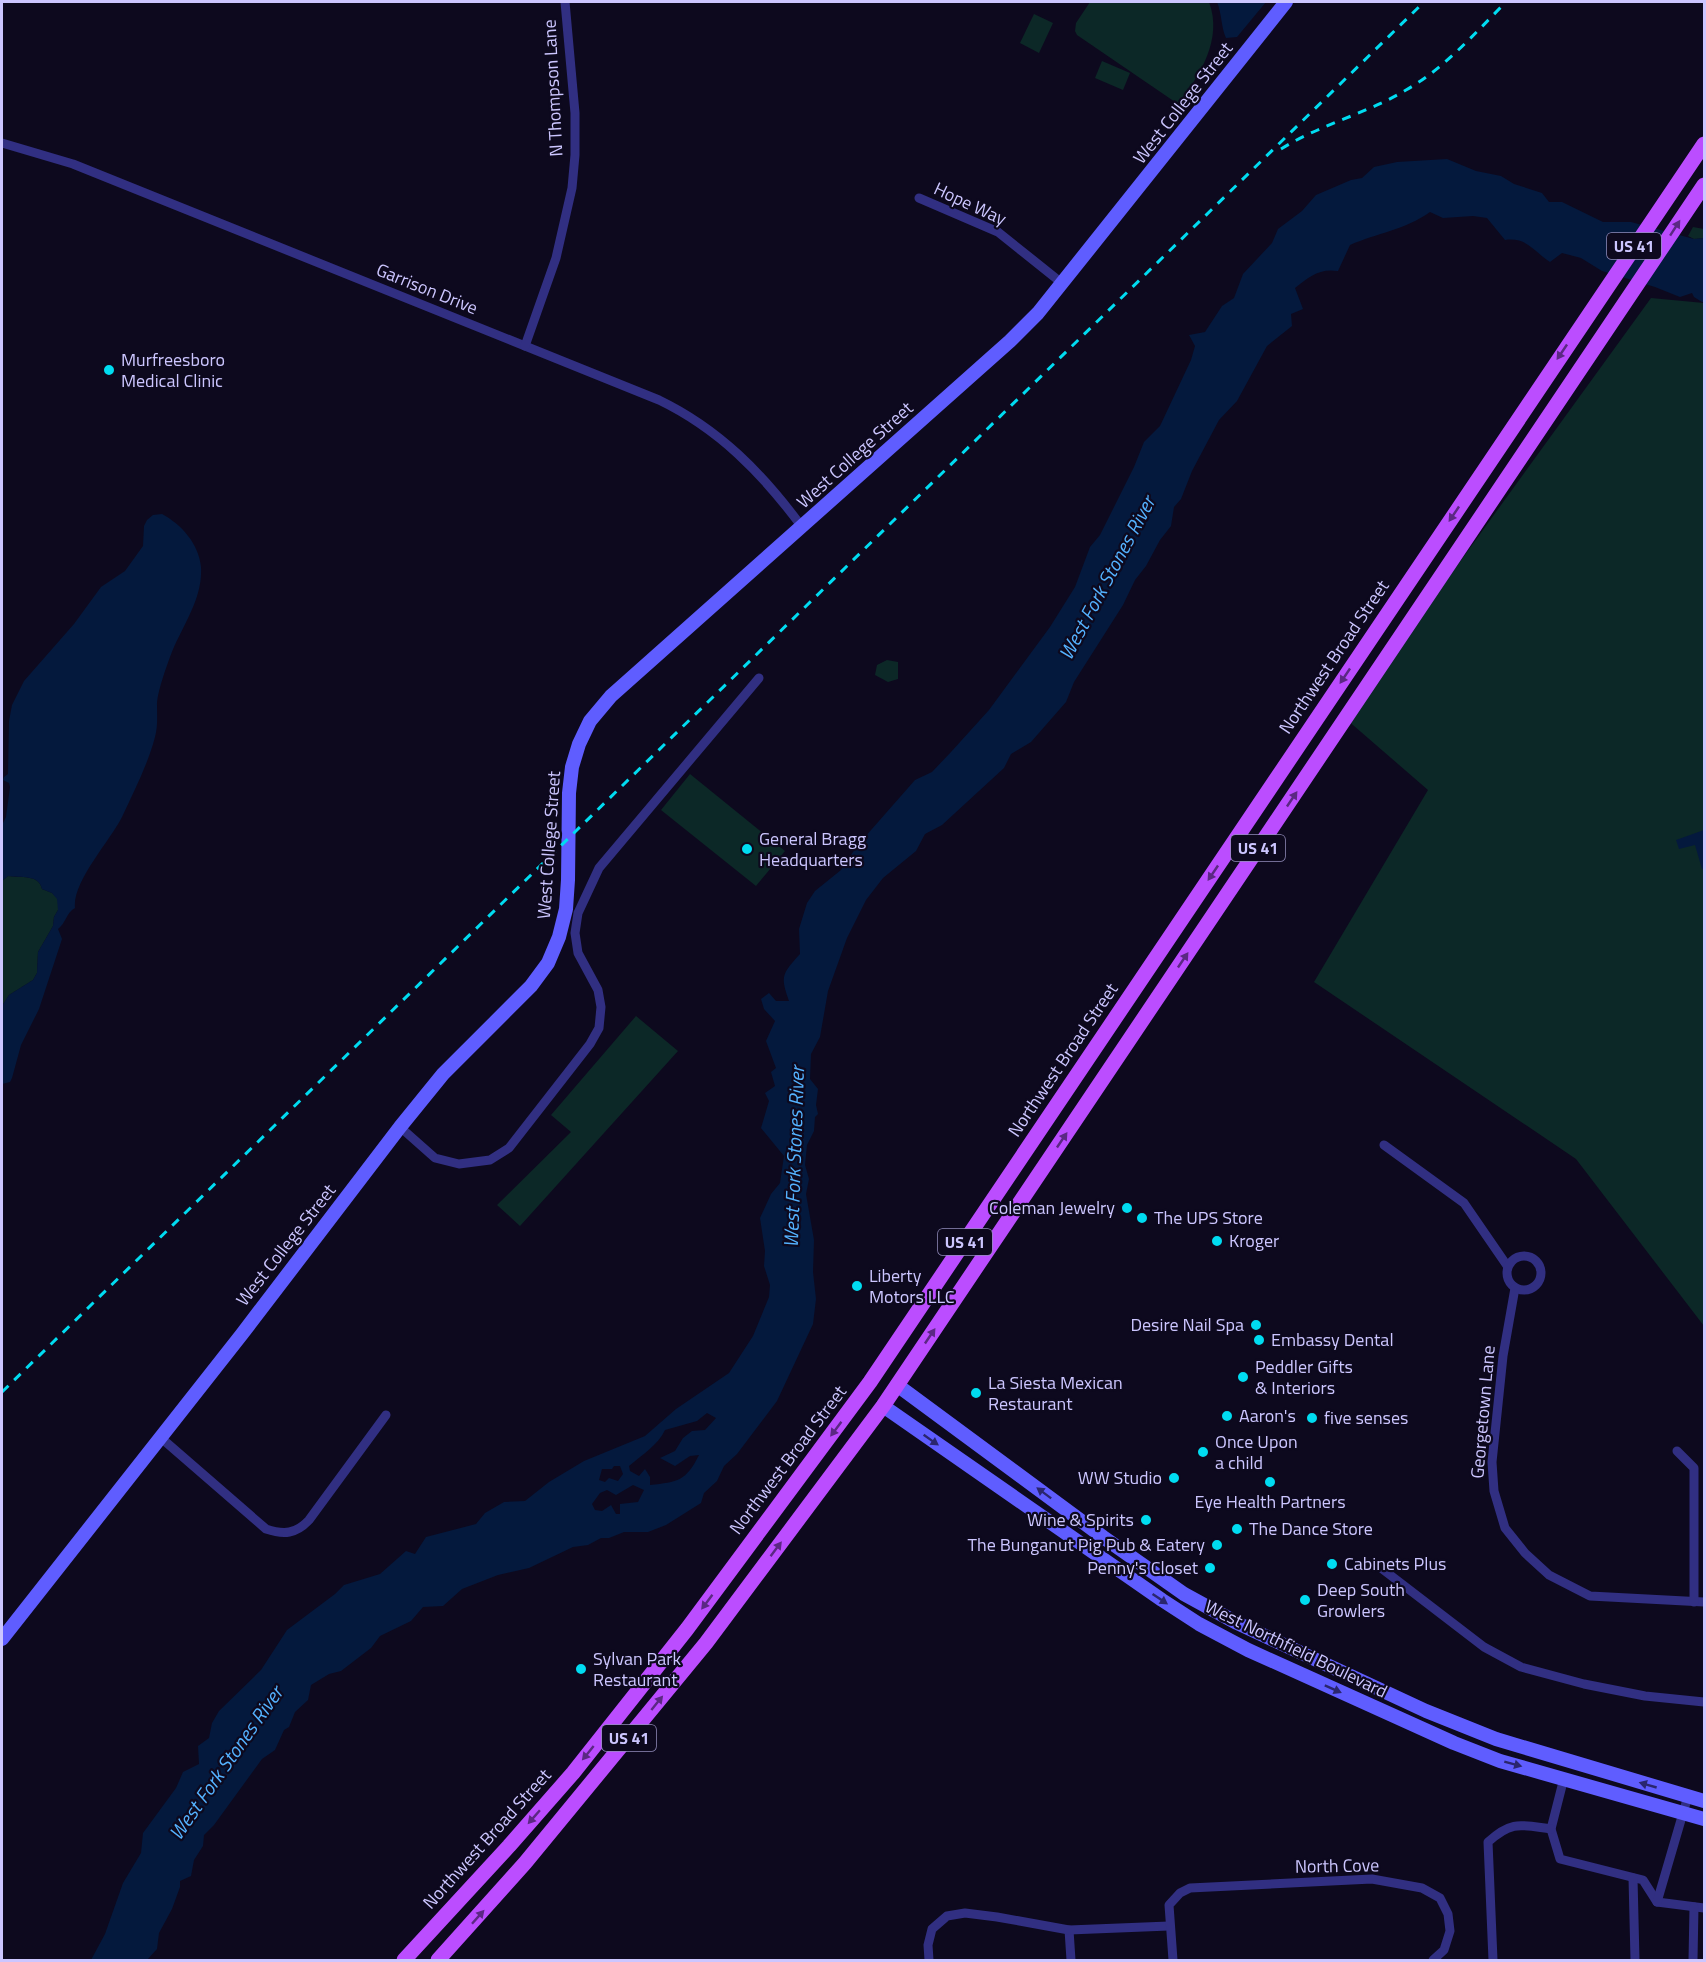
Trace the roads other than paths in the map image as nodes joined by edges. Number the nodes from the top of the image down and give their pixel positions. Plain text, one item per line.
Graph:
1 (565, 2) edge
2 (1286, 2) edge
3 (2, 143) edge
4 (1704, 144) edge
5 (1701, 190) edge
6 (919, 198) dead end
7 (1063, 284) junction
8 (525, 346) junction
9 (802, 527) junction
10 (1400, 595) junction
11 (1419, 609) junction
12 (759, 678) dead end
13 (1325, 706) junction
14 (1346, 719) junction
15 (1140, 981) junction
16 (1160, 994) junction
17 (1071, 1083) junction
18 (1091, 1098) junction
19 (400, 1128) junction
20 (1384, 1145) dead end
21 (1019, 1161) junction
22 (1039, 1174) junction
23 (1508, 1267) junction
24 (1515, 1288) junction
25 (870, 1382) junction
26 (897, 1385) junction
27 (883, 1406) junction
28 (386, 1415) dead end
29 (160, 1437) junction
30 (1677, 1451) dead end
31 (1381, 1568) dead end
32 (1694, 1602) junction
33 (1704, 1602) edge
34 (687, 1629) junction
35 (2, 1639) edge
36 (706, 1643) junction
37 (1704, 1702) edge
38 (1441, 1717) junction
39 (1433, 1734) junction
40 (573, 1773) junction
41 (1564, 1778) junction
42 (590, 1786) junction
43 (1688, 1796) junction
44 (1704, 1801) edge
45 (1683, 1813) junction
46 (1704, 1820) edge
47 (1551, 1829) junction
48 (1633, 1878) junction
49 (1657, 1902) junction
50 (1699, 1907) edge
51 (1169, 1926) junction
52 (1069, 1930) junction
53 (432, 1931) junction
54 (451, 1947) junction
55 (404, 1960) edge
56 (438, 1960) edge
57 (929, 1960) edge
58 (1071, 1960) edge
59 (1173, 1960) edge
60 (1433, 1960) edge
61 (1493, 1960) edge
62 (1635, 1960) edge
63 (1693, 1960) edge

1 - 8 street, N Thompson Lane
2 - 7 street, West College Street
3 - 8 street, Garrison Drive
4 -> 10 main road, Northwest Broad Street / US 41
11 -> 5 main road, US 41
6 - 7 street, Hope Way
7 - 9 street, West College Street
8 - 9 street, Garrison Drive
9 - 19 street, West College Street
10 - 11 main road
10 -> 13 main road, Northwest Broad Street / US 41
11 - 14 main road, US 41
12 - 19 street
13 - 14 main road
13 -> 15 main road, Northwest Broad Street / US 41
16 -> 14 main road, US 41
15 - 16 main road
15 - 17 main road, Northwest Broad Street / US 41
16 - 18 main road, US 41
17 - 18 main road
17 - 21 main road, Northwest Broad Street / US 41
22 -> 18 main road, US 41
19 - 29 street, West College Street
20 - 23 street
21 - 22 main road
21 - 25 main road, Northwest Broad Street / US 41
26 -> 22 main road, US 41
23 - 24 street
23 - 24 street
24 - 32 street, Georgetown Lane
25 - 26 main road
25 - 27 main road
25 -> 34 main road, Northwest Broad Street / US 41
26 - 27 main road, US 41
38 -> 26 street, West Northfield Boulevard
36 -> 27 main road, US 41
27 -> 39 street, West Northfield Boulevard
28 - 29 street
29 - 35 street, West College Street
30 - 32 street
31 - 37 street
32 - 33 street, Georgetown Lane
34 - 36 main road
34 -> 40 main road, Northwest Broad Street / US 41
42 -> 36 main road, US 41
38 - 39 street
43 -> 38 street, West Northfield Boulevard
39 -> 41 street, West Northfield Boulevard
40 - 42 main road
40 -> 53 main road, Northwest Broad Street / US 41
41 - 45 street, West Northfield Boulevard
41 - 47 street
54 -> 42 main road, US 41
43 - 44 street, West Northfield Boulevard
43 - 45 street
45 - 46 street, West Northfield Boulevard
45 - 49 street
47 - 48 street
47 - 61 street
48 - 49 street
48 - 62 street
49 - 50 street
50 - 63 street
51 - 52 street
51 - 59 street
51 - 60 street, North Cove
52 - 57 street
52 - 58 street
53 - 54 main road
53 - 55 main road, Northwest Broad Street / US 41
54 - 56 main road, US 41

